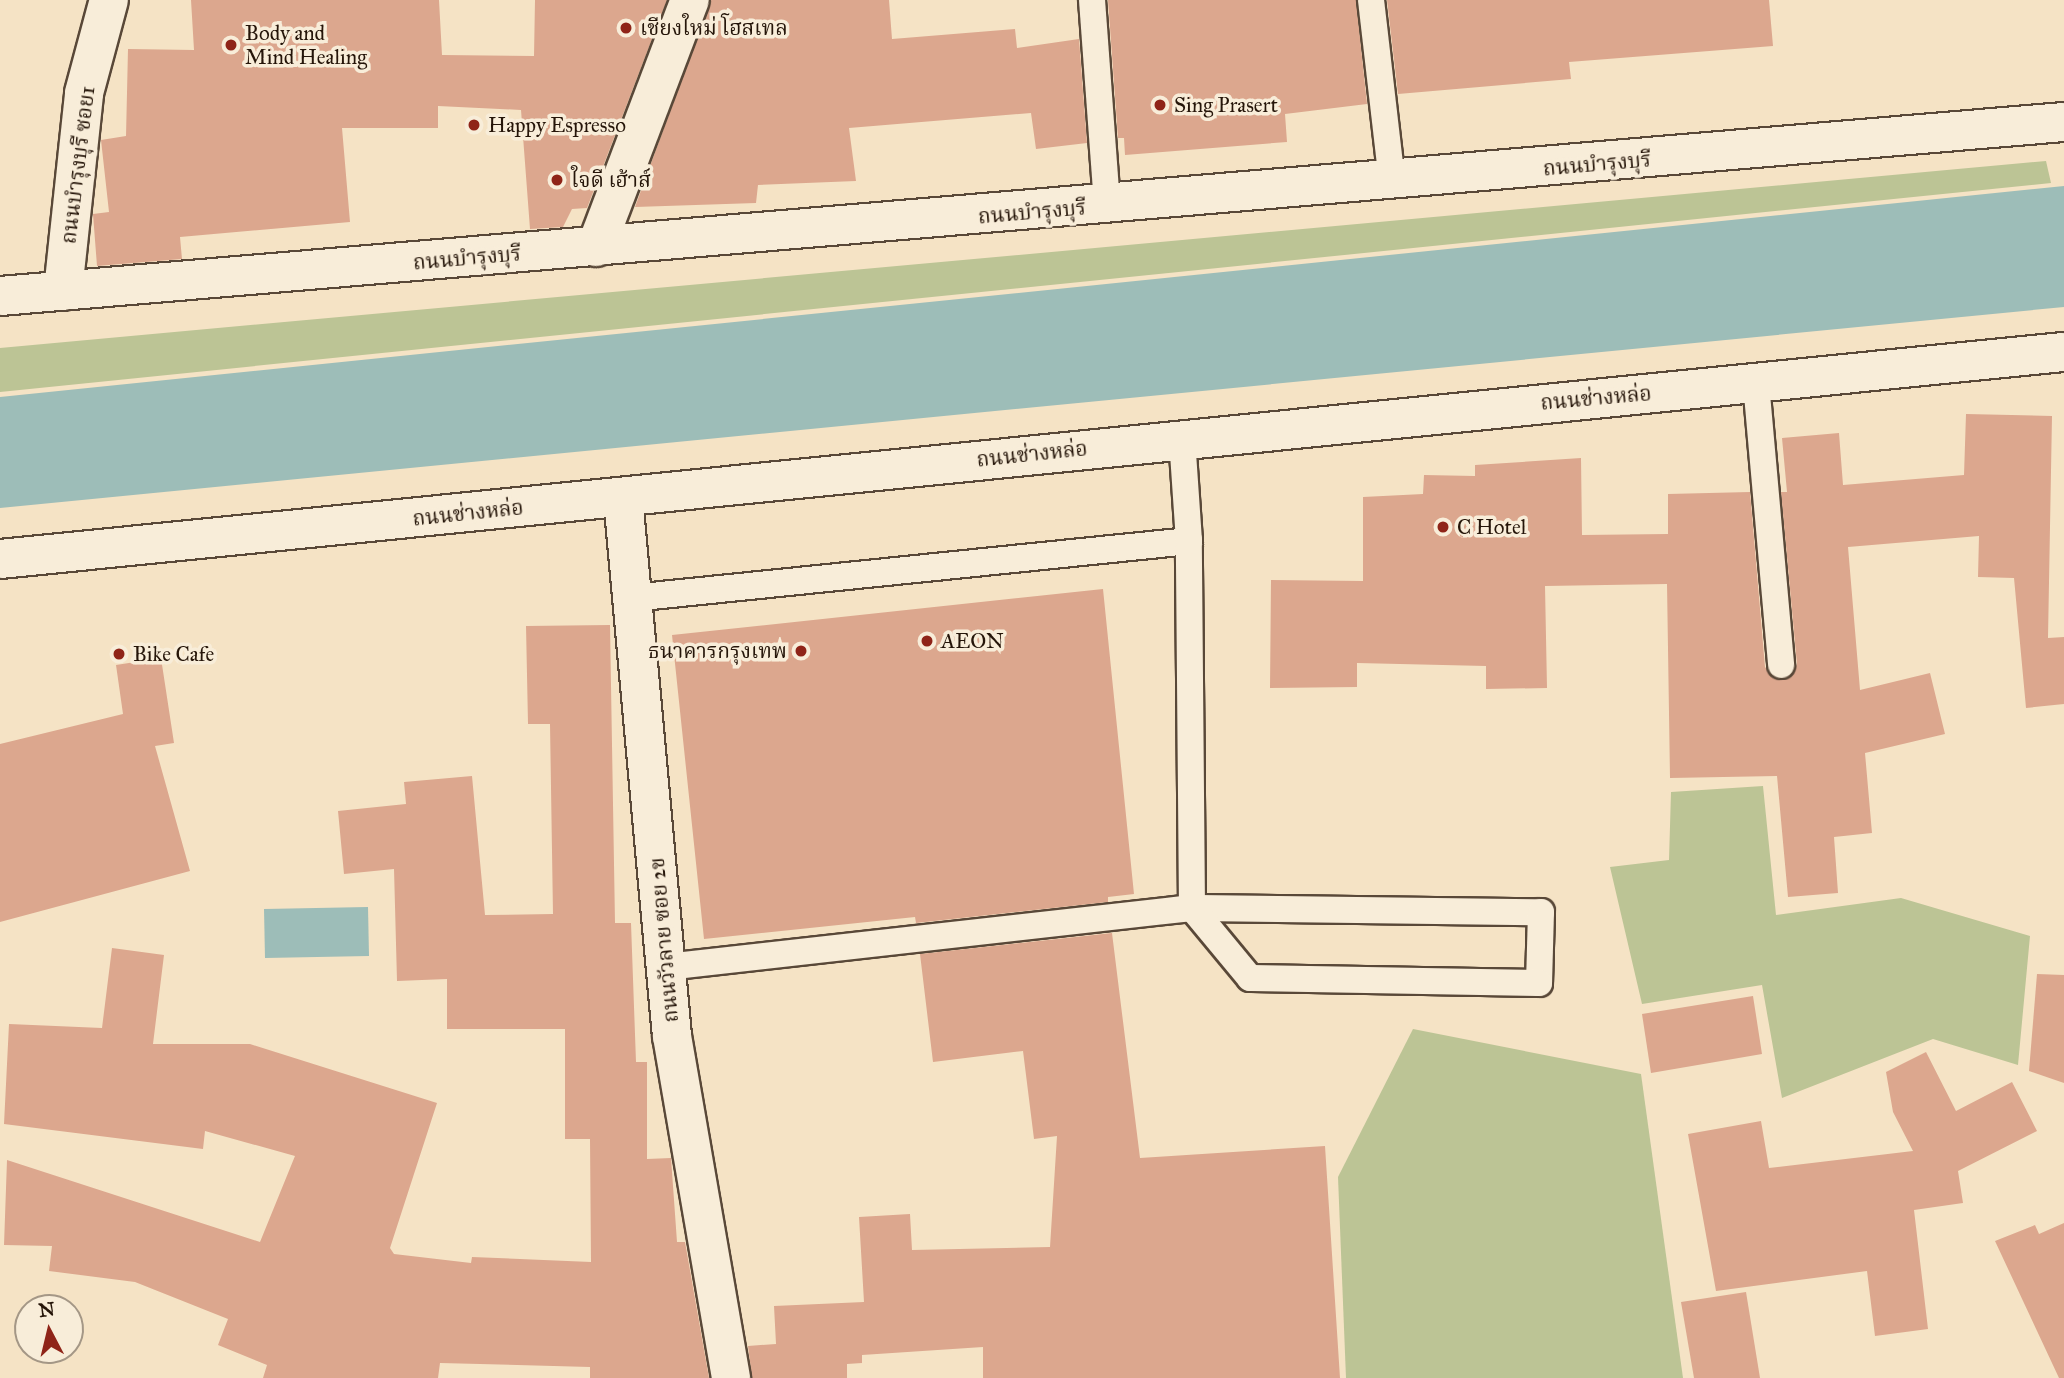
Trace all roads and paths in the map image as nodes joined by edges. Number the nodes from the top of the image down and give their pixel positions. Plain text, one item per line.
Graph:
1 (109, 0) edge
2 (690, 0) edge
3 (1093, 0) edge
4 (1371, 0) edge
5 (2057, 128) edge
6 (1392, 182) junction
7 (1107, 206) junction
8 (596, 247) junction
9 (63, 291) junction
10 (0, 296) edge
11 (2064, 352) edge
12 (1756, 383) junction
13 (1182, 438) junction
14 (623, 498) junction
15 (1189, 541) junction
16 (0, 559) edge
17 (632, 598) junction
18 (1781, 665) dead end
19 (1192, 908) junction
20 (666, 967) junction
21 (732, 1378) edge

1 - 9 main road, ถนนบำรุงบุรี ซอย1
2 - 8 main road
3 - 7 lane
4 - 6 lane
5 - 6 main road, ถนนบำรุงบุรี
6 - 7 main road, ถนนบำรุงบุรี
7 - 8 main road, ถนนบำรุงบุรี
8 - 9 main road, ถนนบำรุงบุรี
9 - 10 main road, ถนนบำรุงบุรี
11 - 12 main road, ถนนช่างหล่อ
12 - 13 main road, ถนนช่างหล่อ
12 - 18 lane
13 - 14 main road, ถนนช่างหล่อ
13 - 15 lane
14 - 16 main road, ถนนช่างหล่อ
14 - 17 main road, ถนนวัวลาย ซอย 2ข
15 - 17 lane
15 - 19 lane
17 - 20 main road, ถนนวัวลาย ซอย 2ข
19 - 19 lane
19 - 20 lane
20 - 21 main road, ถนนวัวลาย ซอย 2ข

